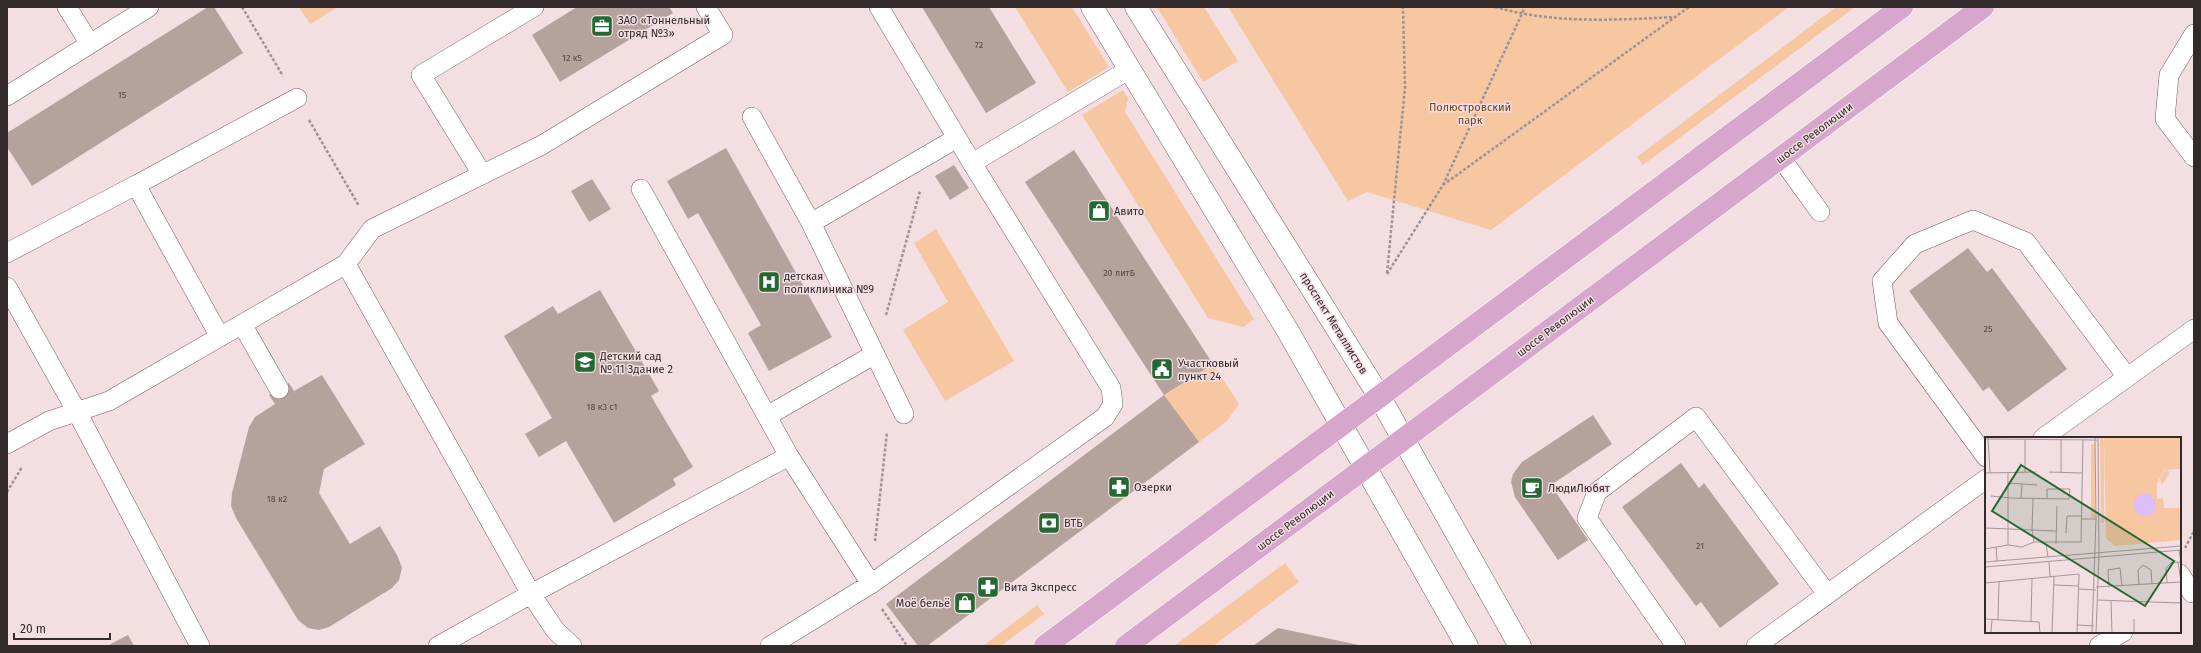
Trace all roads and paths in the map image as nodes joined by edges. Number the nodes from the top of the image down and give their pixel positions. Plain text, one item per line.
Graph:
1 (67, 7) edge
2 (149, 7) edge
3 (534, 7) edge
4 (706, 7) edge
5 (879, 7) edge
6 (1092, 7) edge
7 (1136, 7) edge
8 (1403, 7) edge
9 (1495, 7) edge
10 (1525, 7) edge
11 (1688, 7) edge
12 (1902, 7) edge
13 (1983, 7) edge
14 (1521, 15) junction
15 (1677, 17) junction
16 (2194, 34) edge
17 (90, 44) junction
18 (1130, 69) junction
19 (7, 96) edge
20 (297, 98) dead end
21 (752, 117) dead end
22 (957, 138) junction
23 (930, 154) junction
24 (2194, 157) edge
25 (1781, 158) junction
26 (972, 163) junction
27 (482, 174) junction
28 (136, 185) junction
29 (1443, 185) junction
30 (640, 189) dead end
31 (1820, 212) dead end
32 (811, 223) junction
33 (7, 253) edge
34 (346, 264) junction
35 (7, 287) edge
36 (242, 324) junction
37 (2194, 329) edge
38 (220, 337) junction
39 (875, 354) junction
40 (2127, 377) junction
41 (891, 388) junction
42 (279, 389) dead end
43 (1379, 396) junction
44 (77, 412) junction
45 (904, 414) dead end
46 (767, 416) junction
47 (1341, 425) junction
48 (2044, 437) edge
49 (1403, 439) junction
50 (7, 444) edge
51 (1985, 455) edge
52 (789, 456) junction
53 (1365, 467) junction
54 (1985, 480) edge
55 (2194, 531) edge
56 (2184, 551) dead end
57 (2181, 576) edge
58 (871, 584) junction
59 (531, 594) junction
60 (1827, 594) junction
61 (2189, 595) edge
62 (2121, 633) edge
63 (200, 646) edge
64 (438, 646) edge
65 (572, 646) edge
66 (770, 646) edge
67 (907, 646) edge
68 (1045, 646) edge
69 (1126, 646) edge
70 (1466, 646) edge
71 (1520, 646) edge
72 (1676, 646) edge
73 (1756, 646) edge
74 (2099, 646) edge

1 - 17 lane
2 - 17 lane
3 - 27 lane
4 - 27 lane
5 - 22 lane
6 - 18 street
7 - 43 street, проспект Металлистов
8 - 29 path
9 - 14 path
10 - 14 path
11 - 15 path
12 - 43 main road
13 - 25 main road, шоссе Революции
14 - 15 path
14 - 29 path
15 - 29 path
16 - 24 lane
17 - 19 lane
18 - 26 lane
18 - 47 street
20 - 28 lane
21 - 32 lane
22 - 23 lane
22 - 26 lane
23 - 32 lane
23 - 39 path
25 - 31 lane
25 - 49 main road, шоссе Революции
26 - 58 lane
27 - 34 lane
28 - 33 lane
28 - 38 lane
30 - 46 lane
32 - 39 lane
34 - 36 lane
34 - 59 lane
35 - 44 lane
36 - 38 lane
36 - 42 lane
37 - 40 lane
38 - 44 lane
39 - 41 lane
39 - 46 lane
40 - 48 lane
40 - 51 lane
41 - 45 lane
41 - 58 path
43 - 47 main road
43 - 49 street, проспект Металлистов
44 - 50 lane
44 - 63 lane
46 - 52 lane
47 - 53 street
47 - 68 main road
49 - 53 main road, шоссе Революции
49 - 71 street, проспект Металлистов
52 - 58 lane
52 - 59 lane
53 - 69 main road, шоссе Революции
53 - 70 street
54 - 60 lane
55 - 56 path
57 - 61 lane
58 - 66 lane
58 - 67 path
59 - 64 lane
59 - 65 lane
60 - 72 lane
60 - 73 lane
62 - 74 lane

